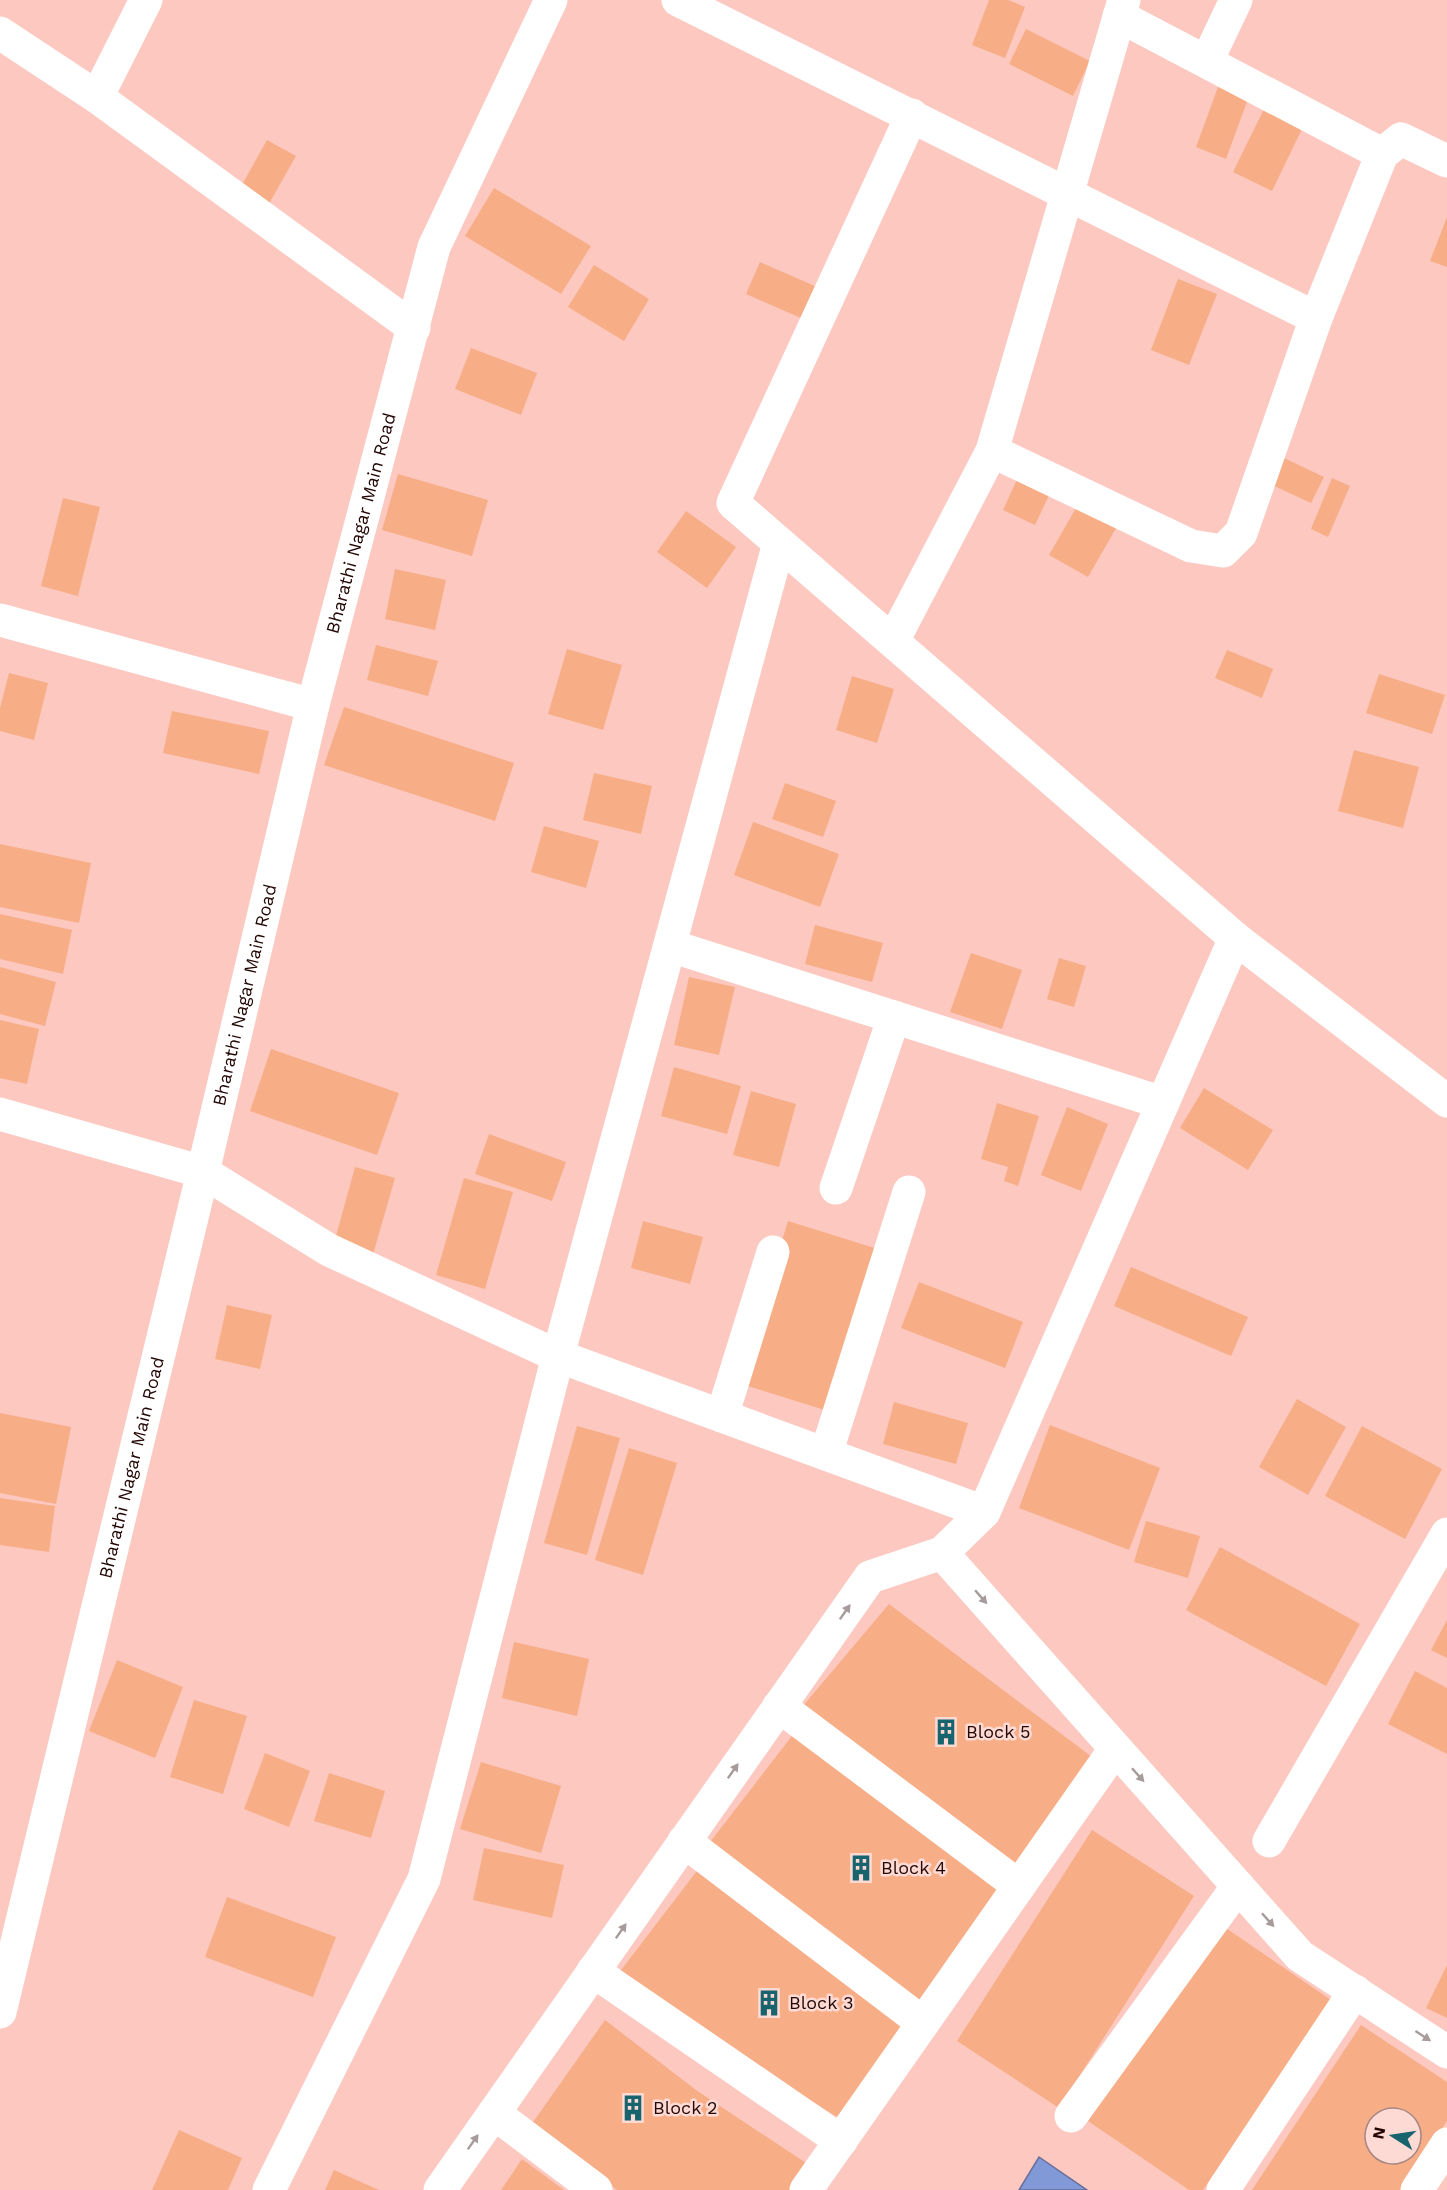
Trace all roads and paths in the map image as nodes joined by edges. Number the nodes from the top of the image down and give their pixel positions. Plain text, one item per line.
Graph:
1 (146, 0) edge
2 (551, 0) edge
3 (678, 0) edge
4 (1236, 0) edge
5 (1122, 8) edge
6 (0, 33) edge
7 (1207, 61) junction
8 (97, 97) junction
9 (912, 115) junction
10 (1382, 154) junction
11 (1447, 161) edge
12 (1068, 193) junction
13 (1316, 318) junction
14 (414, 328) junction
15 (992, 451) junction
16 (779, 543) junction
17 (0, 620) edge
18 (893, 641) junction
19 (313, 705) junction
20 (1235, 938) junction
21 (670, 946) junction
22 (894, 1017) junction
23 (1447, 1101) edge
24 (1163, 1103) junction
25 (0, 1114) edge
26 (203, 1172) junction
27 (836, 1188) dead end
28 (909, 1192) dead end
29 (773, 1252) dead end
30 (558, 1356) junction
31 (722, 1416) junction
32 (826, 1455) junction
33 (984, 1512) junction
34 (1447, 1534) edge
35 (942, 1553) junction
36 (779, 1706) junction
37 (1115, 1749) junction
38 (684, 1841) junction
39 (1269, 1841) dead end
40 (1019, 1886) junction
41 (1238, 1886) junction
42 (593, 1971) junction
43 (1355, 1991) junction
44 (0, 2012) edge
45 (922, 2023) junction
46 (1447, 2052) edge
47 (494, 2113) junction
48 (1071, 2116) dead end
49 (841, 2141) junction
50 (1447, 2144) edge
51 (269, 2190) edge
52 (440, 2190) edge
53 (596, 2190) edge
54 (806, 2190) edge
55 (1223, 2190) edge
56 (1417, 2190) edge

1 - 8 street
2 - 14 street, Bharathi Nagar Main Road
3 - 9 street
4 - 7 street
5 - 7 street
5 - 12 street
6 - 8 street
7 - 10 street
8 - 14 street
9 - 12 street
9 - 16 street
10 - 11 street
10 - 13 street
12 - 13 street
12 - 15 street
13 - 15 street
14 - 19 street, Bharathi Nagar Main Road
15 - 18 street
16 - 18 street
16 - 21 street
17 - 19 street
18 - 20 street
19 - 26 street, Bharathi Nagar Main Road
20 - 23 street
20 - 24 street
21 - 22 street
21 - 30 street
22 - 24 street
22 - 27 street
24 - 33 street
25 - 26 street
26 - 30 street
26 - 44 street, Bharathi Nagar Main Road
28 - 32 street
29 - 31 street
30 - 31 street
30 - 51 street
31 - 32 street
32 - 33 street
33 - 35 street
34 - 39 street
36 -> 35 street
35 -> 37 street
38 -> 36 street
36 - 40 street
37 - 40 street
37 -> 41 street
42 -> 38 street
38 - 45 street
40 - 45 street
41 -> 43 street
41 - 48 street
42 - 47 street
42 - 49 street
43 -> 46 street
43 - 55 street
45 - 49 street
52 -> 47 street
47 - 53 street
49 - 54 street
50 - 56 street

